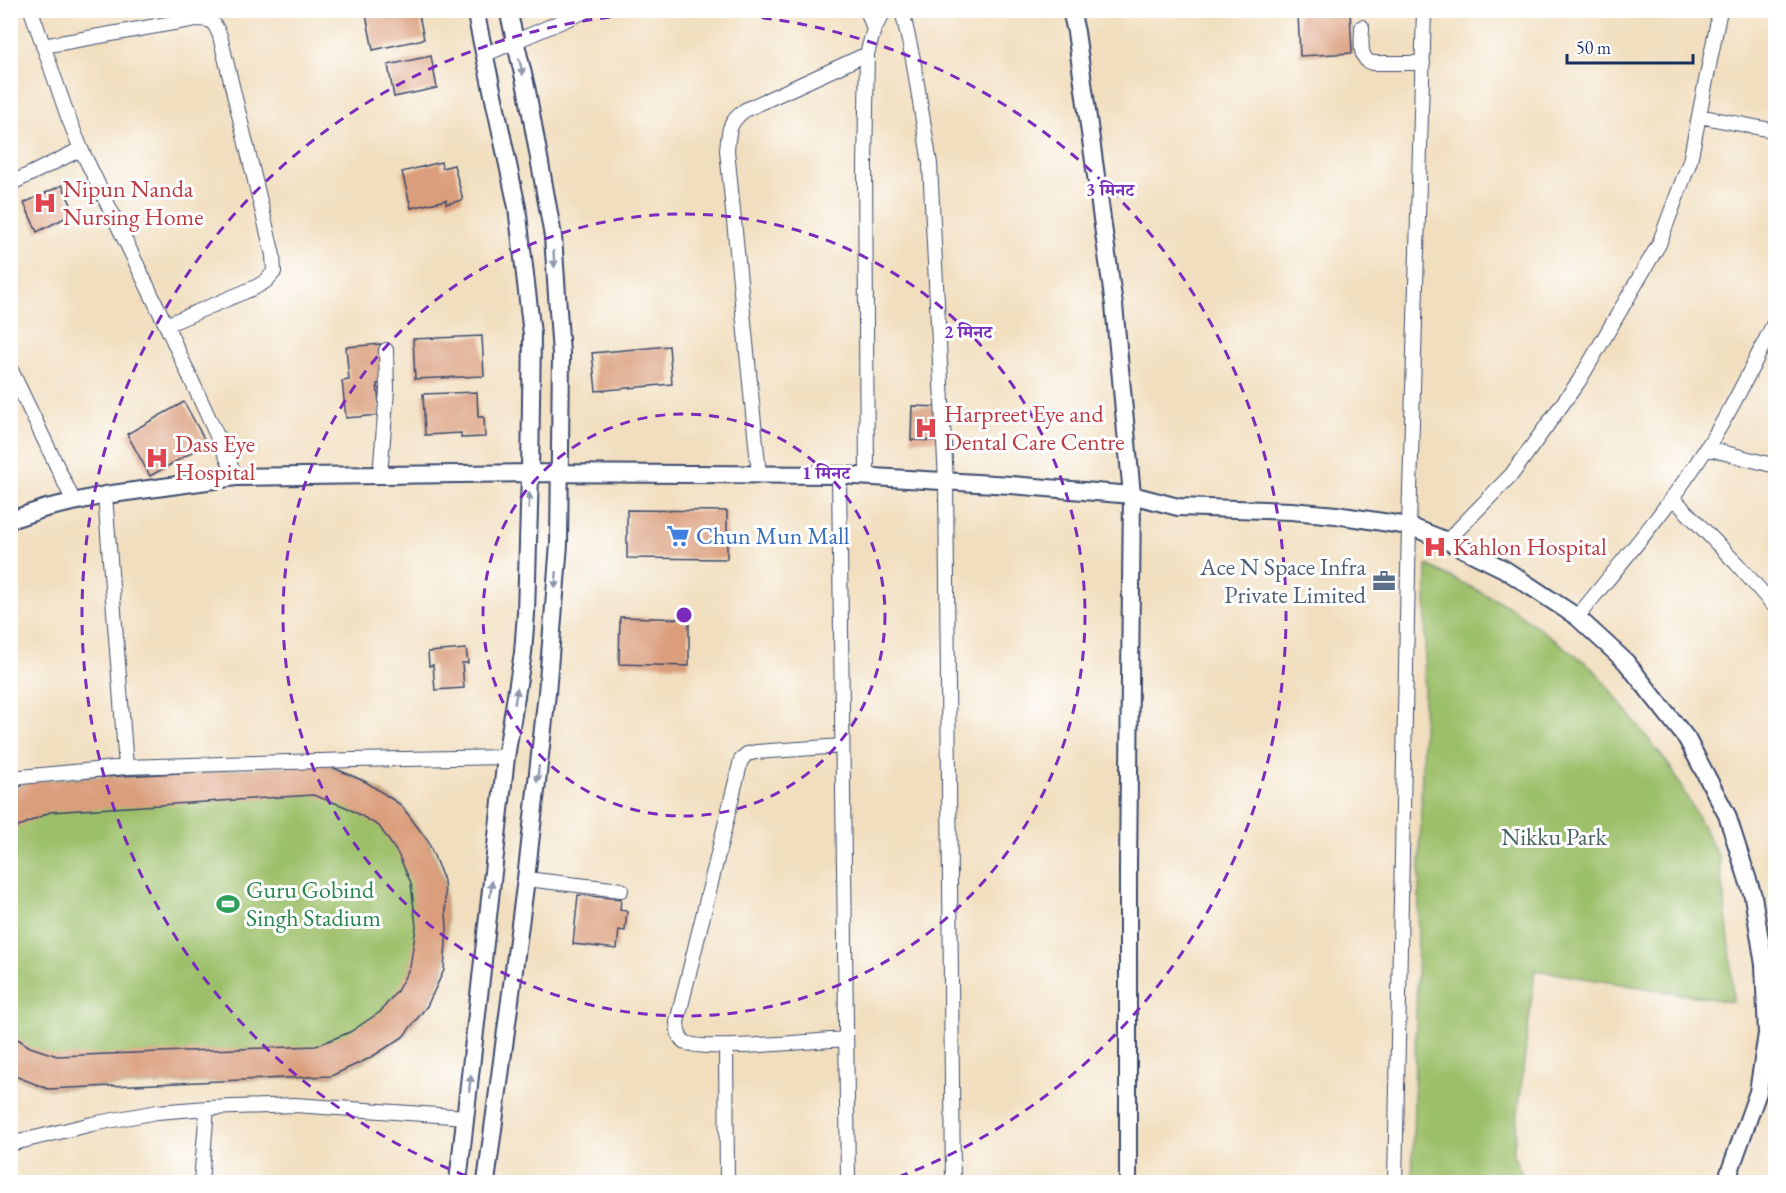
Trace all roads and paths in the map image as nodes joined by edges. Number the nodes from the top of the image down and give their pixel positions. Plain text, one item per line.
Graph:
1 (31, 10) edge
2 (475, 10) edge
3 (508, 10) edge
4 (588, 10) edge
5 (867, 10) edge
6 (885, 10) edge
7 (902, 10) edge
8 (1071, 10) edge
9 (1424, 10) edge
10 (1720, 10) edge
11 (1362, 27) dead end
12 (874, 29) junction
13 (515, 41) junction
14 (43, 46) junction
15 (867, 54) junction
16 (484, 55) junction
17 (1423, 63) junction
18 (1699, 116) junction
19 (1776, 131) edge
20 (81, 149) junction
21 (10, 184) edge
22 (166, 325) junction
23 (1774, 328) edge
24 (387, 350) dead end
25 (10, 368) edge
26 (1706, 448) junction
27 (1776, 466) edge
28 (530, 472) junction
29 (560, 473) junction
30 (759, 474) junction
31 (380, 475) junction
32 (838, 475) junction
33 (867, 476) junction
34 (236, 477) junction
35 (946, 482) junction
36 (105, 495) junction
37 (1132, 495) junction
38 (1672, 497) junction
39 (74, 502) junction
40 (10, 520) edge
41 (1409, 526) junction
42 (1447, 541) junction
43 (1776, 608) edge
44 (1577, 617) junction
45 (842, 746) junction
46 (506, 757) junction
47 (126, 767) junction
48 (10, 778) edge
49 (526, 879) junction
50 (621, 890) dead end
51 (846, 1039) junction
52 (726, 1047) junction
53 (1770, 1063) edge
54 (1758, 1092) junction
55 (1776, 1095) edge
56 (207, 1108) junction
57 (466, 1117) junction
58 (10, 1144) edge
59 (201, 1182) edge
60 (458, 1182) edge
61 (486, 1182) edge
62 (727, 1182) edge
63 (849, 1182) edge
64 (953, 1182) edge
65 (1128, 1182) edge
66 (1395, 1182) edge
67 (1726, 1182) edge

1 - 14 street
2 - 16 street
3 - 13 street
4 - 13 street
5 - 12 street
6 - 12 street
7 - 35 street
8 - 37 street
9 - 17 street
10 - 18 street
11 - 17 street
12 - 15 street
13 - 16 street
13 -> 29 street
14 - 20 street
14 - 22 street
15 - 30 street
15 - 33 street
16 - 28 street
17 - 41 street
18 - 19 street
18 - 42 street
20 - 21 street
20 - 22 street
22 - 34 street
23 - 26 street
24 - 31 street
25 - 39 street
26 - 27 street
26 - 38 street
28 - 29 street
28 - 31 street
46 -> 28 street
29 - 30 street
29 -> 49 street
30 - 32 street
31 - 34 street
32 - 33 street
32 - 45 street
33 - 35 street
34 - 36 street
35 - 37 street
35 - 64 street
36 - 39 street
36 - 47 street
37 - 41 street
37 - 65 street
38 - 43 street
38 - 44 street
39 - 40 street
41 - 42 street
41 - 66 street
42 - 44 street
44 - 53 street
45 - 51 street
45 - 52 street
46 - 47 street
57 -> 46 street
47 - 48 street
49 - 50 street
49 - 61 street
51 - 52 street
51 - 63 street
52 - 62 street
53 - 54 street
54 - 55 street
54 - 67 street
56 - 57 street
56 - 58 street
56 - 59 street
57 - 60 street

